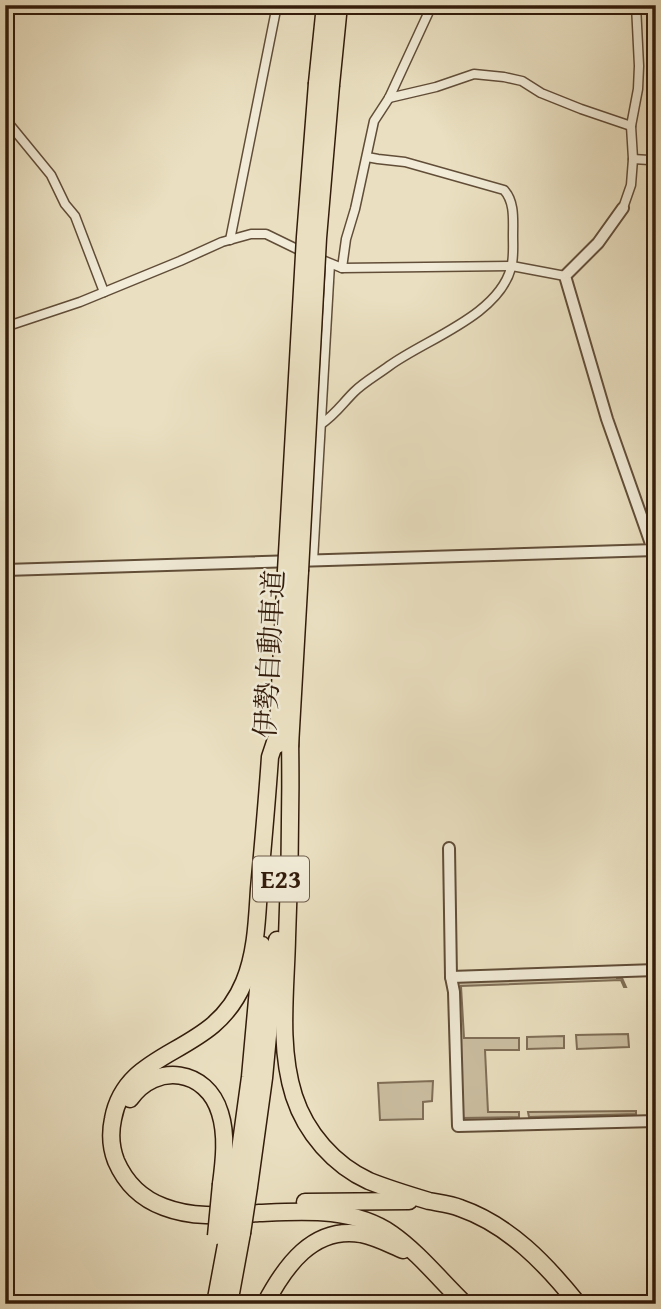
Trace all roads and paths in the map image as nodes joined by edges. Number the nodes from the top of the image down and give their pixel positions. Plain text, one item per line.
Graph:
1 (277, 5) edge
2 (325, 5) edge
3 (339, 5) edge
4 (432, 5) edge
5 (636, 5) edge
6 (324, 84) junction
7 (389, 98) junction
8 (5, 121) edge
9 (631, 125) junction
10 (367, 156) junction
11 (633, 159) junction
12 (656, 164) edge
13 (623, 208) joint
14 (230, 240) junction
15 (330, 264) junction
16 (512, 266) junction
17 (342, 268) junction
18 (565, 276) junction
19 (104, 292) junction
20 (5, 327) edge
21 (320, 425) junction
22 (655, 553) edge
23 (300, 567) junction
24 (5, 570) edge
25 (284, 736) junction
26 (449, 848) dead end
27 (656, 970) edge
28 (451, 977) junction
29 (656, 1121) edge
30 (235, 1186) junction
31 (432, 1201) junction
32 (229, 1234) junction
33 (418, 1256) junction
34 (207, 1304) edge
35 (215, 1304) edge
36 (229, 1304) edge
37 (265, 1304) edge
38 (465, 1304) edge
39 (578, 1304) edge

1 - 14 street
2 - 6 highway, 伊勢自動車道 / E23
3 - 6 highway, 伊勢自動車道 / E23
4 - 7 street
5 - 9 street
6 - 23 highway, 伊勢自動車道 / E23, bridge
7 - 9 street
7 - 10 street
8 - 19 street
9 - 11 street
10 - 16 street
10 - 17 street
11 - 12 street
11 - 13 street
13 - 18 street
14 - 15 street
14 - 19 street
15 - 17 street
15 - 21 street
16 - 17 street
16 - 18 street
16 - 21 street
18 - 22 street
19 - 20 street
21 - 23 street
22 - 23 street
23 - 24 street
23 - 25 highway, 伊勢自動車道 / E23
25 - 30 highway, 伊勢自動車道 / E23
25 - 31 highway
25 - 33 highway
26 - 28 street
27 - 28 street
28 - 29 street
30 - 31 highway
30 - 32 highway, 伊勢自動車道, bridge
31 - 39 highway
32 - 34 highway
32 - 35 highway, 伊勢自動車道
32 - 36 highway, 伊勢自動車道
33 - 37 highway
33 - 38 highway

